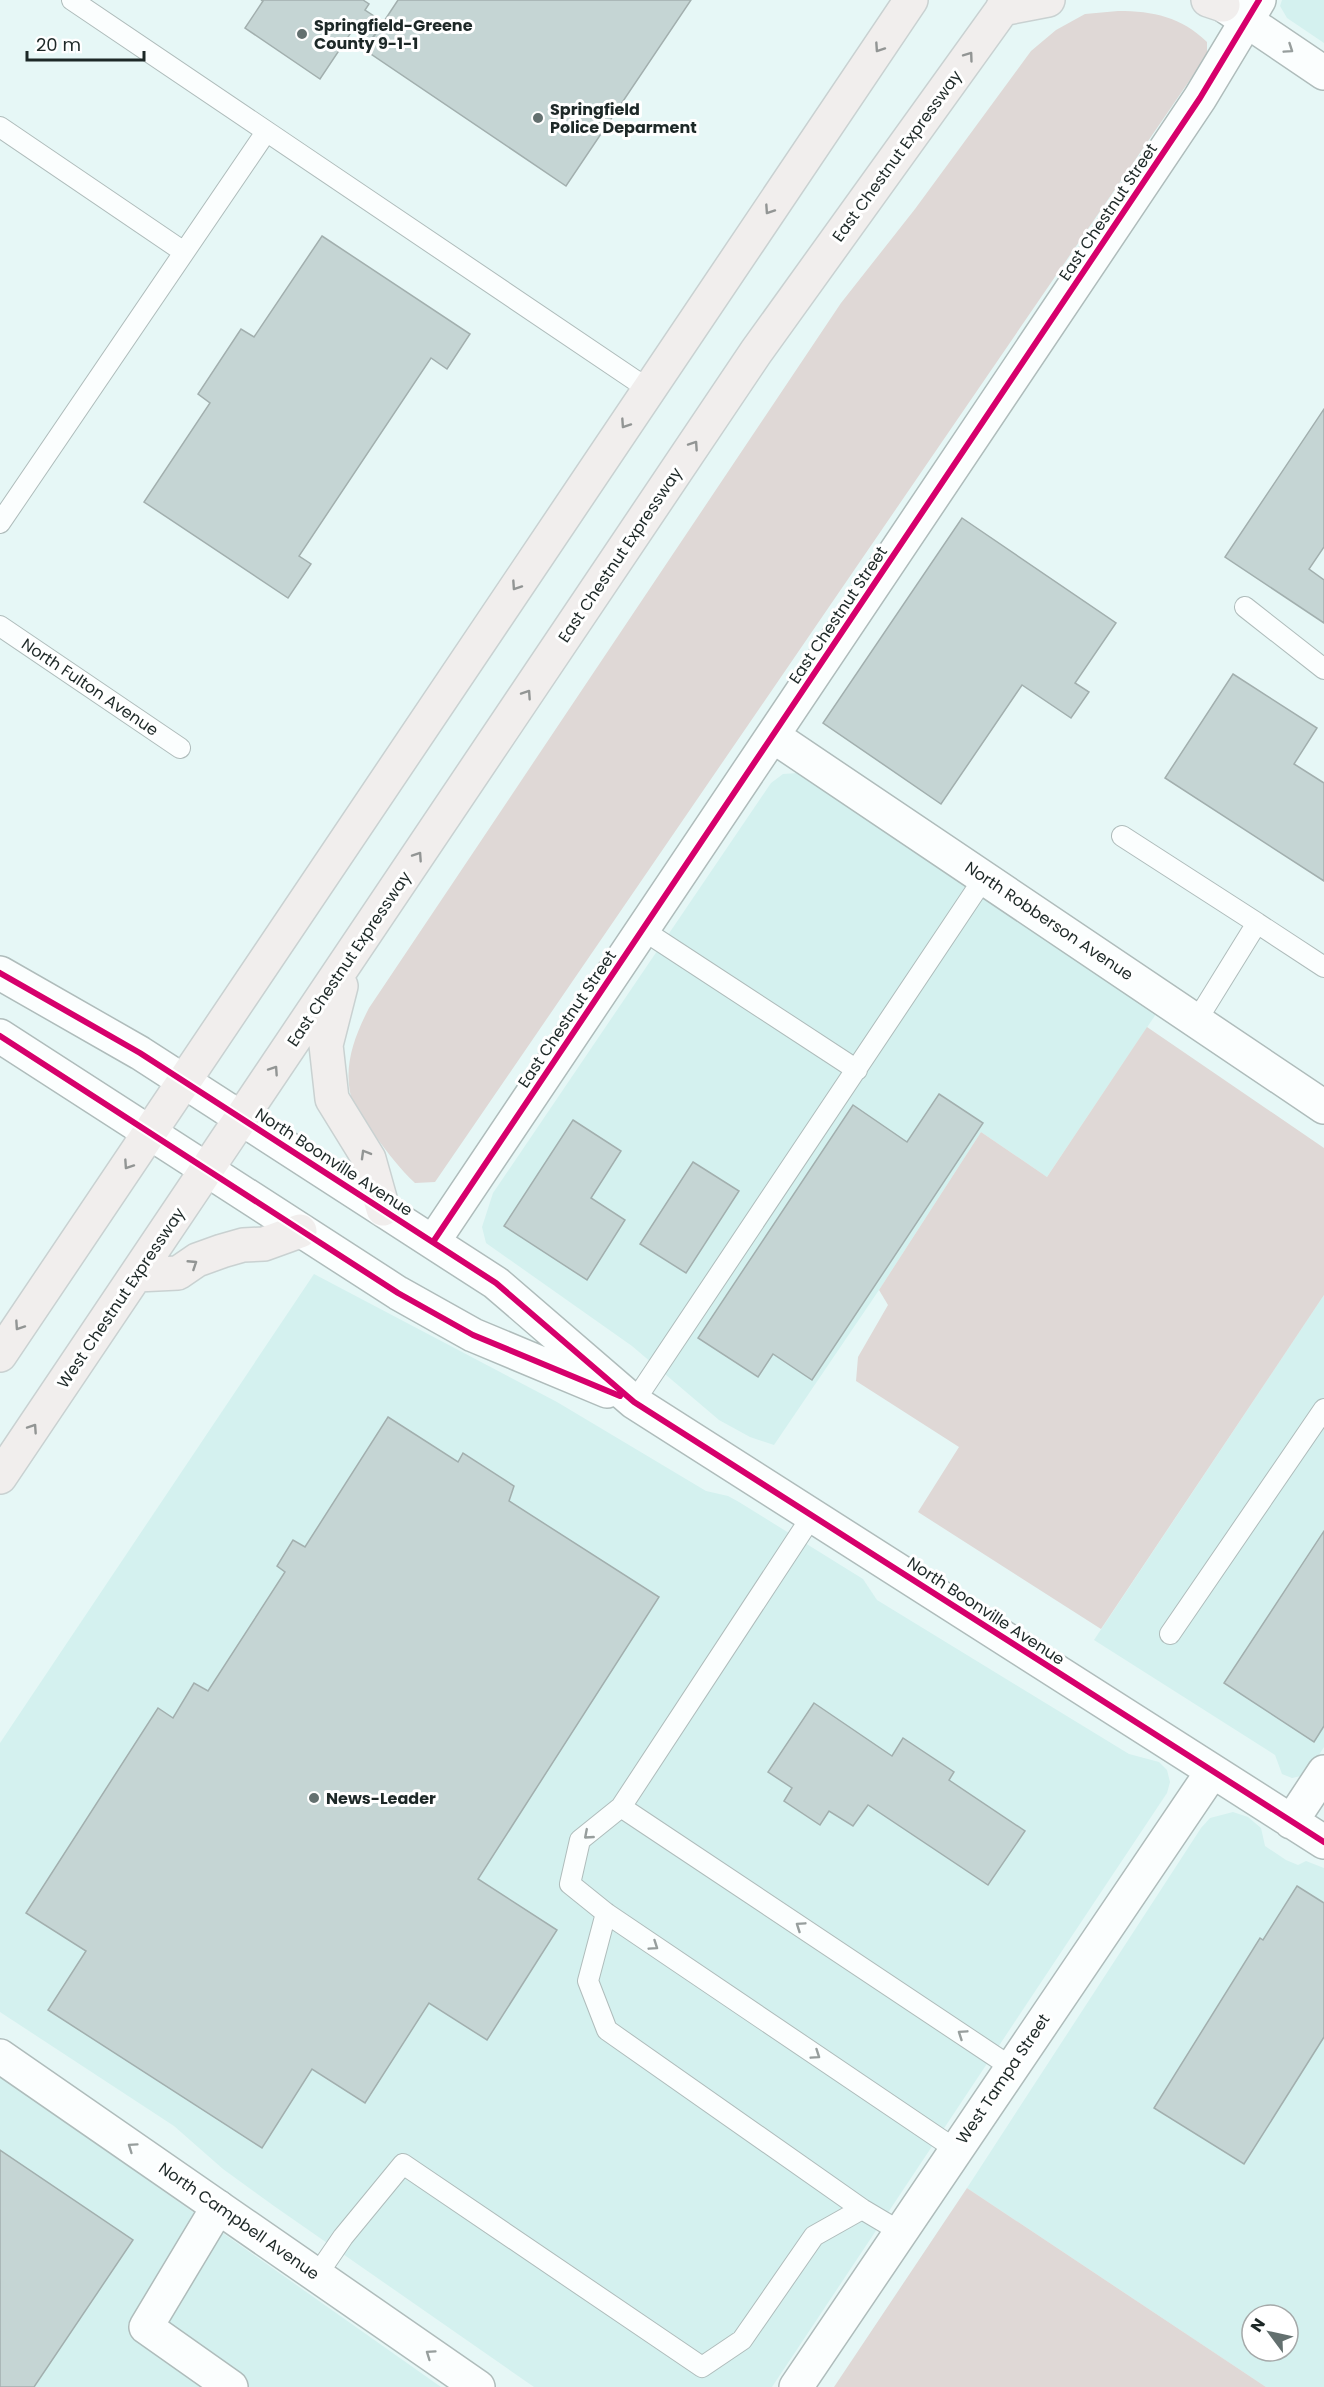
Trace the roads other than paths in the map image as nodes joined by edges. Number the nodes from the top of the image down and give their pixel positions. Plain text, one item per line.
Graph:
1 (72, 0) edge
2 (911, 0) edge
3 (1048, 0) edge
4 (1006, 5) edge
5 (1231, 5) edge
6 (1324, 73) edge
7 (0, 127) edge
8 (266, 132) junction
9 (184, 252) junction
10 (648, 389) junction
11 (0, 523) edge
12 (1245, 607) dead end
13 (0, 626) edge
14 (1324, 669) edge
15 (773, 736) junction
16 (180, 748) dead end
17 (1122, 836) dead end
18 (984, 878) junction
19 (1257, 923) junction
20 (643, 930) junction
21 (346, 962) junction
22 (1324, 967) edge
23 (0, 973) edge
24 (1197, 1020) junction
25 (0, 1036) edge
26 (857, 1070) junction
27 (184, 1081) junction
28 (1324, 1107) edge
29 (242, 1119) junction
30 (150, 1133) junction
31 (207, 1171) junction
32 (383, 1209) junction
33 (300, 1231) junction
34 (433, 1242) junction
35 (137, 1275) junction
36 (0, 1355) edge
37 (634, 1402) junction
38 (1324, 1409) edge
39 (0, 1476) edge
40 (812, 1516) junction
41 (1170, 1634) dead end
42 (1212, 1772) junction
43 (1324, 1772) edge
44 (621, 1807) junction
45 (1292, 1822) junction
46 (1324, 1842) edge
47 (606, 1913) junction
48 (0, 2056) edge
49 (1011, 2067) junction
50 (955, 2149) junction
51 (218, 2207) junction
52 (862, 2209) junction
53 (899, 2231) junction
54 (317, 2275) junction
55 (231, 2387) edge
56 (478, 2387) edge
57 (796, 2387) edge

1 - 8 lane
2 -> 10 main road
3 - 4 main road
21 -> 4 main road, East Chestnut Expressway
5 -> 6 street
5 - 15 street, East Chestnut Street
7 - 9 lane
8 - 9 lane
8 - 10 lane
9 - 11 lane
10 -> 27 main road
12 - 14 lane
13 - 16 lane, North Fulton Avenue
15 - 18 street, North Robberson Avenue
15 - 20 street, East Chestnut Street
17 - 19 lane
18 - 24 street, North Robberson Avenue
18 - 26 lane
19 - 22 lane
19 - 24 lane
20 - 26 lane
20 - 34 street, East Chestnut Street
29 -> 21 main road, East Chestnut Expressway
32 -> 21 main road
23 - 27 street, North Boonville Avenue
24 - 28 street, North Robberson Avenue
25 - 30 street, North Boonville Avenue
26 - 37 lane
27 - 29 street, North Boonville Avenue
27 - 30 main road
29 - 31 main road, West Chestnut Expressway
29 - 32 street, North Boonville Avenue
30 - 31 street, North Boonville Avenue
30 -> 36 main road
31 - 33 street, North Boonville Avenue
31 - 35 main road, West Chestnut Expressway
32 - 34 street, North Boonville Avenue
35 -> 33 main road
33 - 37 street, North Boonville Avenue
34 - 37 street, North Boonville Avenue
39 -> 35 main road, West Chestnut Expressway
37 - 40 street, North Boonville Avenue
38 - 41 lane
40 - 42 street, North Boonville Avenue
40 - 44 lane
42 - 45 street, North Boonville Avenue
42 - 49 street, West Tampa Street
43 - 45 street
44 -> 47 lane
49 -> 44 lane
45 - 46 street, North Boonville Avenue
47 -> 50 lane
47 - 52 lane
51 -> 48 street, North Campbell Avenue
49 - 50 street, West Tampa Street
50 - 53 street, West Tampa Street
51 - 54 street, North Campbell Avenue
51 - 55 street
52 - 53 lane
52 - 54 lane
53 - 57 street, West Tampa Street
56 -> 54 street, North Campbell Avenue

